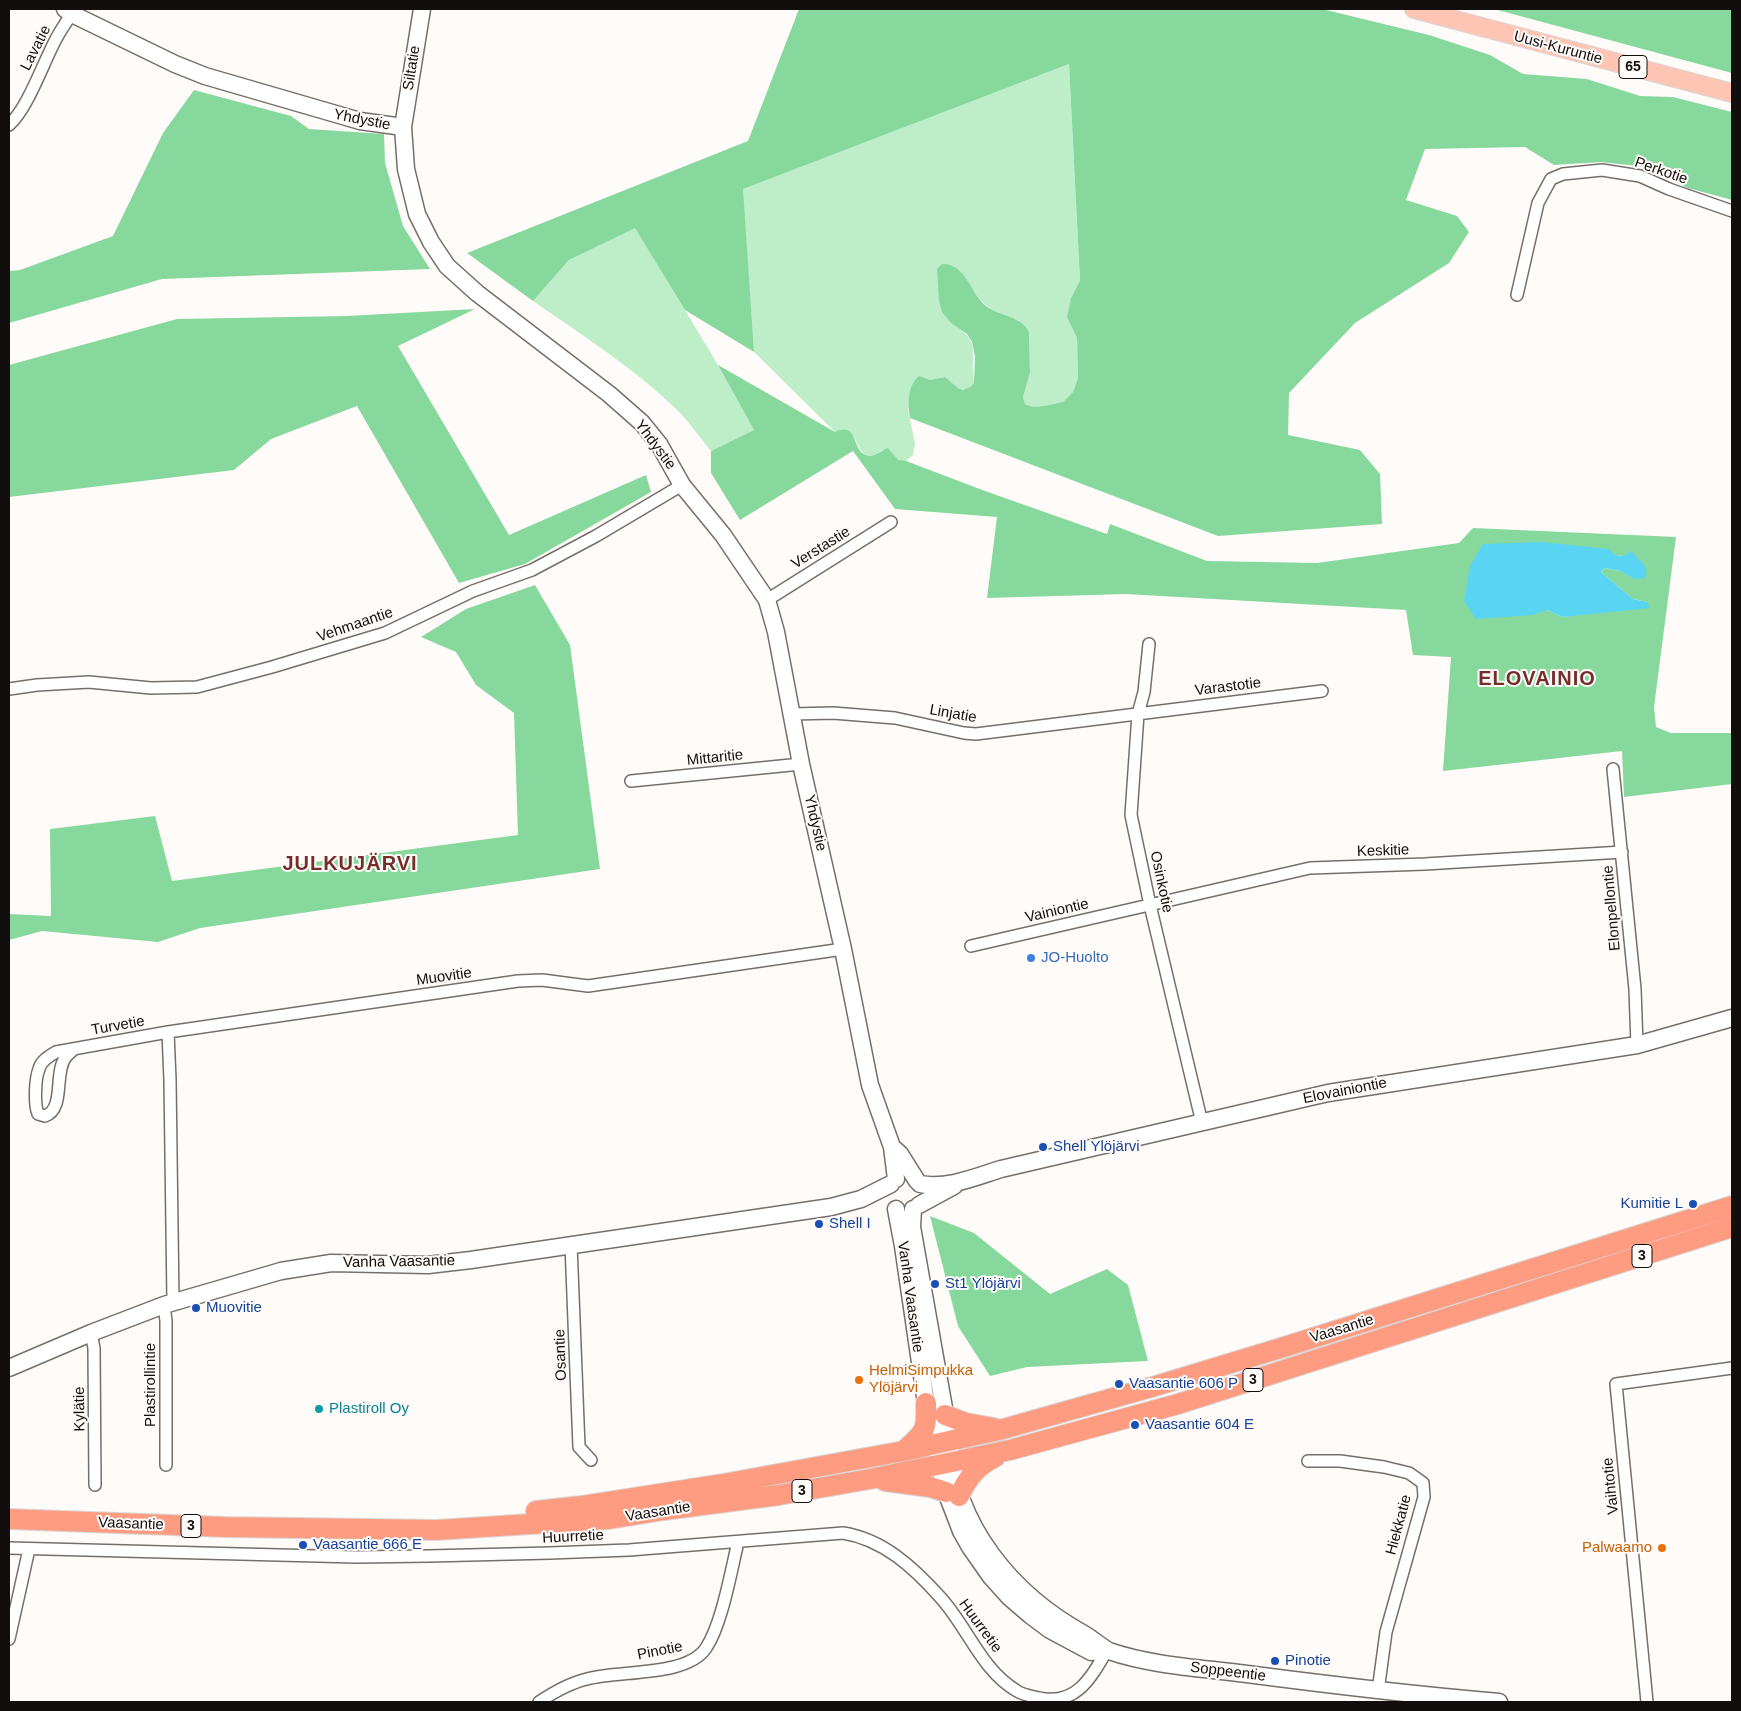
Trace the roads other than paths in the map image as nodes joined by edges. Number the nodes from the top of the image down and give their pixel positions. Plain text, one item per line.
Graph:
1 (422, 9) edge
2 (1414, 9) edge
3 (70, 10) edge
4 (1732, 93) edge
5 (9, 125) edge
6 (403, 128) junction
7 (1732, 211) edge
8 (1517, 295) dead end
9 (682, 485) junction
10 (891, 522) dead end
11 (767, 600) junction
12 (1149, 644) dead end
13 (9, 689) edge
14 (1322, 691) dead end
15 (792, 714) junction
16 (1138, 714) junction
17 (802, 764) junction
18 (1613, 769) dead end
19 (630, 781) dead end
20 (1622, 852) junction
21 (1150, 905) junction
22 (970, 946) dead end
23 (843, 949) junction
24 (1732, 1018) edge
25 (168, 1032) junction
26 (1638, 1045) junction
27 (74, 1049) junction
28 (1202, 1123) junction
29 (892, 1147) junction
30 (893, 1182) junction
31 (960, 1182) junction
32 (918, 1183) junction
33 (861, 1199) junction
34 (893, 1205) junction
35 (1732, 1206) edge
36 (916, 1207) junction
37 (1732, 1227) edge
38 (571, 1245) junction
39 (168, 1304) junction
40 (91, 1333) junction
41 (9, 1368) edge
42 (1732, 1368) edge
43 (926, 1403) junction
44 (945, 1415) junction
45 (1003, 1429) junction
46 (1010, 1450) junction
47 (904, 1451) junction
48 (944, 1453) junction
49 (590, 1460) dead end
50 (1308, 1461) dead end
51 (166, 1465) dead end
52 (870, 1479) junction
53 (95, 1485) dead end
54 (953, 1494) junction
55 (9, 1520) edge
56 (373, 1528) junction
57 (738, 1542) junction
58 (9, 1548) edge
59 (29, 1549) junction
60 (9, 1639) edge
61 (1107, 1650) junction
62 (1378, 1691) junction
63 (1048, 1701) edge
64 (539, 1702) edge
65 (1499, 1702) edge
66 (1647, 1702) edge

1 - 6 main road, Siltatie
2 - 4 main road, Uusi-Kuruntie / 65
3 - 5 street, Lavatie
3 - 6 main road, Yhdystie
6 - 9 main road, Yhdystie
7 - 8 street, Perkotie
9 - 11 main road, Yhdystie
9 - 13 street, Vehmaantie
10 - 11 street, Verstastie
11 - 15 main road, Yhdystie
12 - 16 street, Osinkotie
14 - 16 street, Varastotie
15 - 16 street, Linjatie
15 - 17 main road, Yhdystie
16 - 21 street, Osinkotie
17 - 19 street, Mittaritie
17 - 23 main road, Yhdystie
18 - 20 street, Elonpellontie
20 - 21 street, Keskitie
20 - 26 street, Elonpellontie
21 - 22 street, Vainiontie
21 - 28 street, Osinkotie
23 - 25 street, Muovitie
23 - 29 main road, Yhdystie
24 - 26 main road, Elovainiontie
25 - 27 street, Turvetie
25 - 39 street
26 - 28 main road, Elovainiontie
27 - 27 street, Turvetie
28 - 31 main road, Elovainiontie
29 - 30 main road, Yhdystie
29 - 32 main road, Yhdystie
30 - 32 main road
30 - 33 main road, Vanha Vaasantie
30 - 34 main road
31 - 32 main road, Elovainiontie
31 - 36 main road, Elovainiontie
32 - 36 main road
33 - 34 main road, Vanha Vaasantie
33 - 38 main road, Vanha Vaasantie
34 - 36 main road
34 - 43 main road, Vanha Vaasantie
35 - 45 highway, Vaasantie / 3
36 - 44 main road, Vanha Vaasantie
37 - 46 highway, Vaasantie / 3
38 - 39 main road, Vanha Vaasantie
38 - 49 street, Osantie
39 - 40 main road, Vanha Vaasantie
39 - 51 street, Plastirollintie
40 - 41 main road, Vanha Vaasantie
40 - 53 street, Kylätie
42 - 66 street, Vaihtotie
43 - 47 highway
43 - 48 main road, Vanha Vaasantie
44 - 45 highway
44 - 48 main road, Vanha Vaasantie
45 - 48 highway, Vaasantie / 3
46 - 48 highway, Vaasantie / 3
46 - 54 highway
47 - 48 highway, Vaasantie / 3
47 - 56 highway, Vaasantie / 3
48 - 52 highway, Vaasantie / 3
48 - 54 main road, Soppeentie
50 - 62 street, Hiekkatie
52 - 54 highway
52 - 56 highway, Vaasantie / 3
54 - 61 main road, Soppeentie
55 - 56 highway, Vaasantie / 3
57 - 59 street, Huurretie
57 - 63 street, Huurretie
57 - 64 street, Pinotie
58 - 59 street, Huurretie
59 - 60 street
61 - 62 main road, Soppeentie
61 - 63 street, Huurretie
62 - 65 main road, Soppeentie

